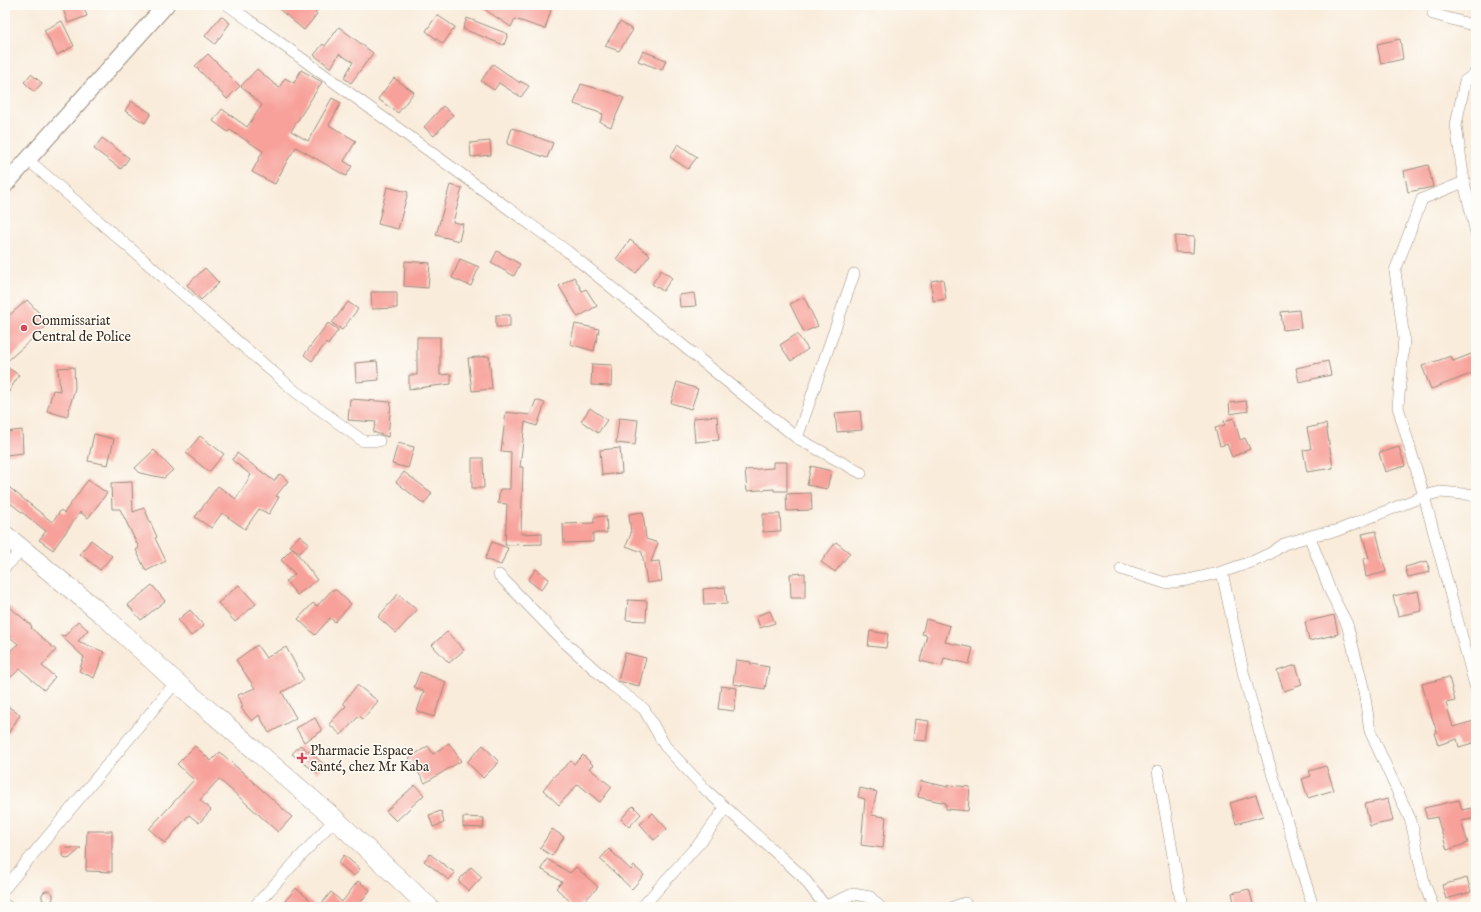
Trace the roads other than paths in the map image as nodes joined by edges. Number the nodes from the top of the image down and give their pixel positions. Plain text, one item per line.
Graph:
1 (166, 5) edge
2 (228, 5) edge
3 (1433, 14) dead end
4 (1476, 26) edge
5 (1476, 73) edge
6 (27, 159) junction
7 (1464, 182) junction
8 (5, 185) edge
9 (1476, 233) edge
10 (854, 274) dead end
11 (798, 438) junction
12 (379, 441) dead end
13 (861, 473) dead end
14 (1476, 495) edge
15 (1424, 496) junction
16 (5, 535) edge
17 (1310, 538) junction
18 (23, 550) junction
19 (5, 567) edge
20 (1121, 569) dead end
21 (1222, 572) junction
22 (499, 575) dead end
23 (176, 682) junction
24 (1476, 689) edge
25 (1158, 772) dead end
26 (725, 808) junction
27 (335, 819) junction
28 (5, 888) edge
29 (965, 903) dead end
30 (5, 905) edge
31 (824, 906) edge
32 (8, 907) edge
33 (254, 907) edge
34 (429, 907) edge
35 (642, 907) edge
36 (880, 907) edge
37 (954, 907) edge
38 (1182, 907) edge
39 (1313, 907) edge
40 (1433, 907) edge

1 - 6 main road
2 - 11 street
3 - 4 street
5 - 7 street
6 - 8 main road
6 - 12 street
7 - 9 street
7 - 15 street
10 - 11 street
11 - 13 street
14 - 15 street
15 - 17 street
15 - 24 street
16 - 18 highway
17 - 21 street
17 - 40 street
18 - 19 street
18 - 23 highway
20 - 21 street
21 - 39 street
22 - 26 street
23 - 27 highway
23 - 28 street
25 - 38 street
26 - 31 street
26 - 35 street
27 - 33 street
27 - 34 highway
29 - 37 street
30 - 32 street
31 - 36 street

